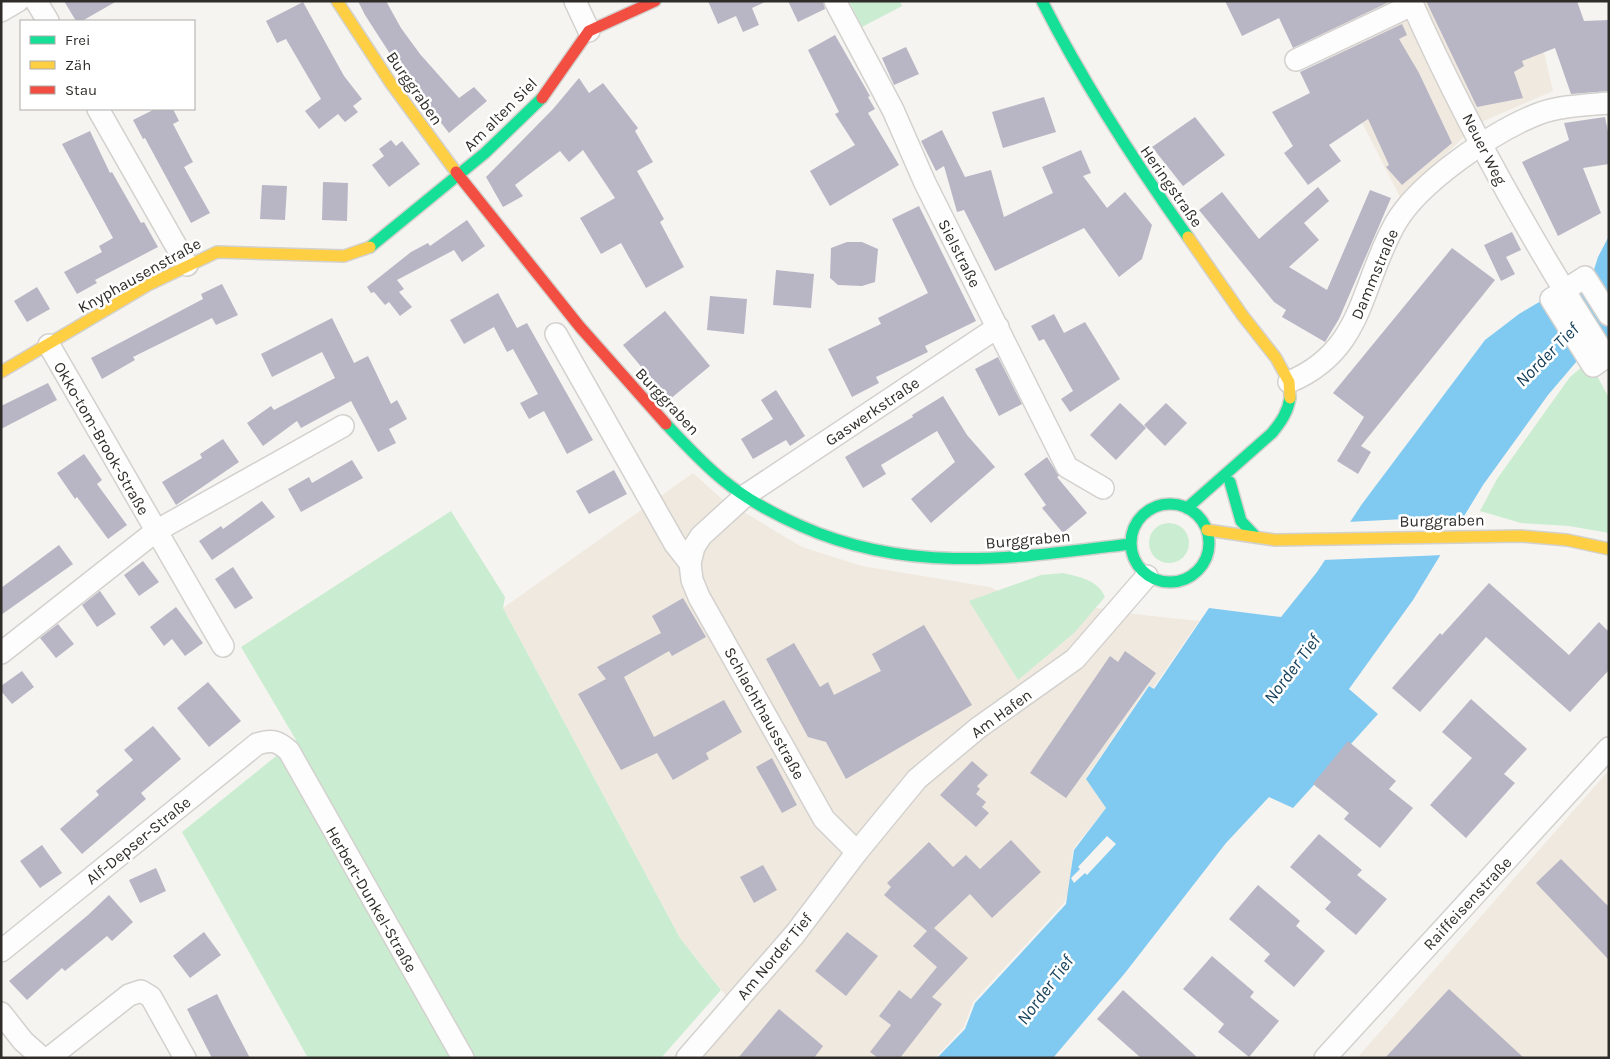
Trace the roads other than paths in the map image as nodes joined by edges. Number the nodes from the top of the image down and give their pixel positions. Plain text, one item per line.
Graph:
1 (18, 1) edge
2 (36, 1) edge
3 (337, 1) edge
4 (574, 1) edge
5 (656, 1) edge
6 (835, 1) edge
7 (1042, 1) edge
8 (1412, 3) edge
9 (1, 11) edge
10 (47, 20) edge
11 (589, 32) junction
12 (1296, 60) dead end
13 (1609, 103) edge
14 (99, 110) edge
15 (1481, 145) junction
16 (458, 178) junction
17 (187, 265) junction
18 (1564, 291) junction
19 (1609, 315) edge
20 (998, 327) junction
21 (556, 334) dead end
22 (49, 345) junction
23 (1607, 356) edge
24 (1, 372) edge
25 (1289, 382) junction
26 (343, 426) dead end
27 (1238, 466) junction
28 (1230, 482) junction
29 (1103, 488) dead end
30 (746, 495) junction
31 (1222, 498) dead end
32 (1187, 508) junction
33 (1213, 512) dead end
34 (1206, 528) junction
35 (156, 531) junction
36 (1256, 537) junction
37 (1274, 540) junction
38 (1130, 544) junction
39 (1246, 547) dead end
40 (1609, 549) edge
41 (690, 563) junction
42 (1147, 576) junction
43 (223, 646) dead end
44 (1, 653) edge
45 (279, 742) joint
46 (1609, 748) edge
47 (857, 852) junction
48 (1, 951) edge
49 (1, 1013) edge
50 (42, 1058) edge
51 (49, 1058) edge
52 (185, 1058) edge
53 (463, 1058) edge
54 (687, 1058) edge
55 (1325, 1058) edge

1 - 9 street
2 - 10 street
3 - 16 main road, Burggraben
4 - 11 street
5 - 11 main road, Am alten Siel
6 - 20 street, Sielstraße
7 - 25 main road, Heringstraße
8 - 12 street, Neuer Weg
8 - 15 street, Neuer Weg
11 - 16 main road, Am alten Siel
13 - 15 street, Dammstraße
14 - 17 street
15 - 18 street, Neuer Weg
15 - 25 street, Dammstraße
16 - 17 main road, Knyphausenstraße
16 - 30 main road, Burggraben
17 - 22 main road, Knyphausenstraße
18 - 19 street
18 - 23 street, Neuer Weg
20 - 29 street, Sielstraße
20 - 30 street, Gaswerkstraße
21 - 41 street, Schlachthausstraße
22 - 24 main road, Knyphausenstraße
22 - 35 street, Okko-tom-Brook-Straße
25 - 27 main road
26 - 35 street, Okko-tom-Brook-Straße
27 - 28 main road
27 - 32 main road
28 - 31 main road
28 - 36 main road
30 - 38 main road, Burggraben
30 - 41 street
32 - 34 main road
32 - 38 main road
33 - 34 main road
34 - 36 main road, Burggraben
34 - 42 main road
35 - 43 street, Okko-tom-Brook-Straße
35 - 44 street, Okko-tom-Brook-Straße
36 - 37 main road, Burggraben
37 - 39 main road, Burggraben
37 - 40 main road, Burggraben
38 - 42 main road
41 - 47 street, Schlachthausstraße
42 - 47 street, Am Hafen
45 - 48 street, Alf-Depser-Straße
45 - 53 street, Herbert-Dunkel-Straße
46 - 55 street, Raiffeisenstraße
47 - 54 street, Am Norder Tief
49 - 50 street
51 - 52 street

